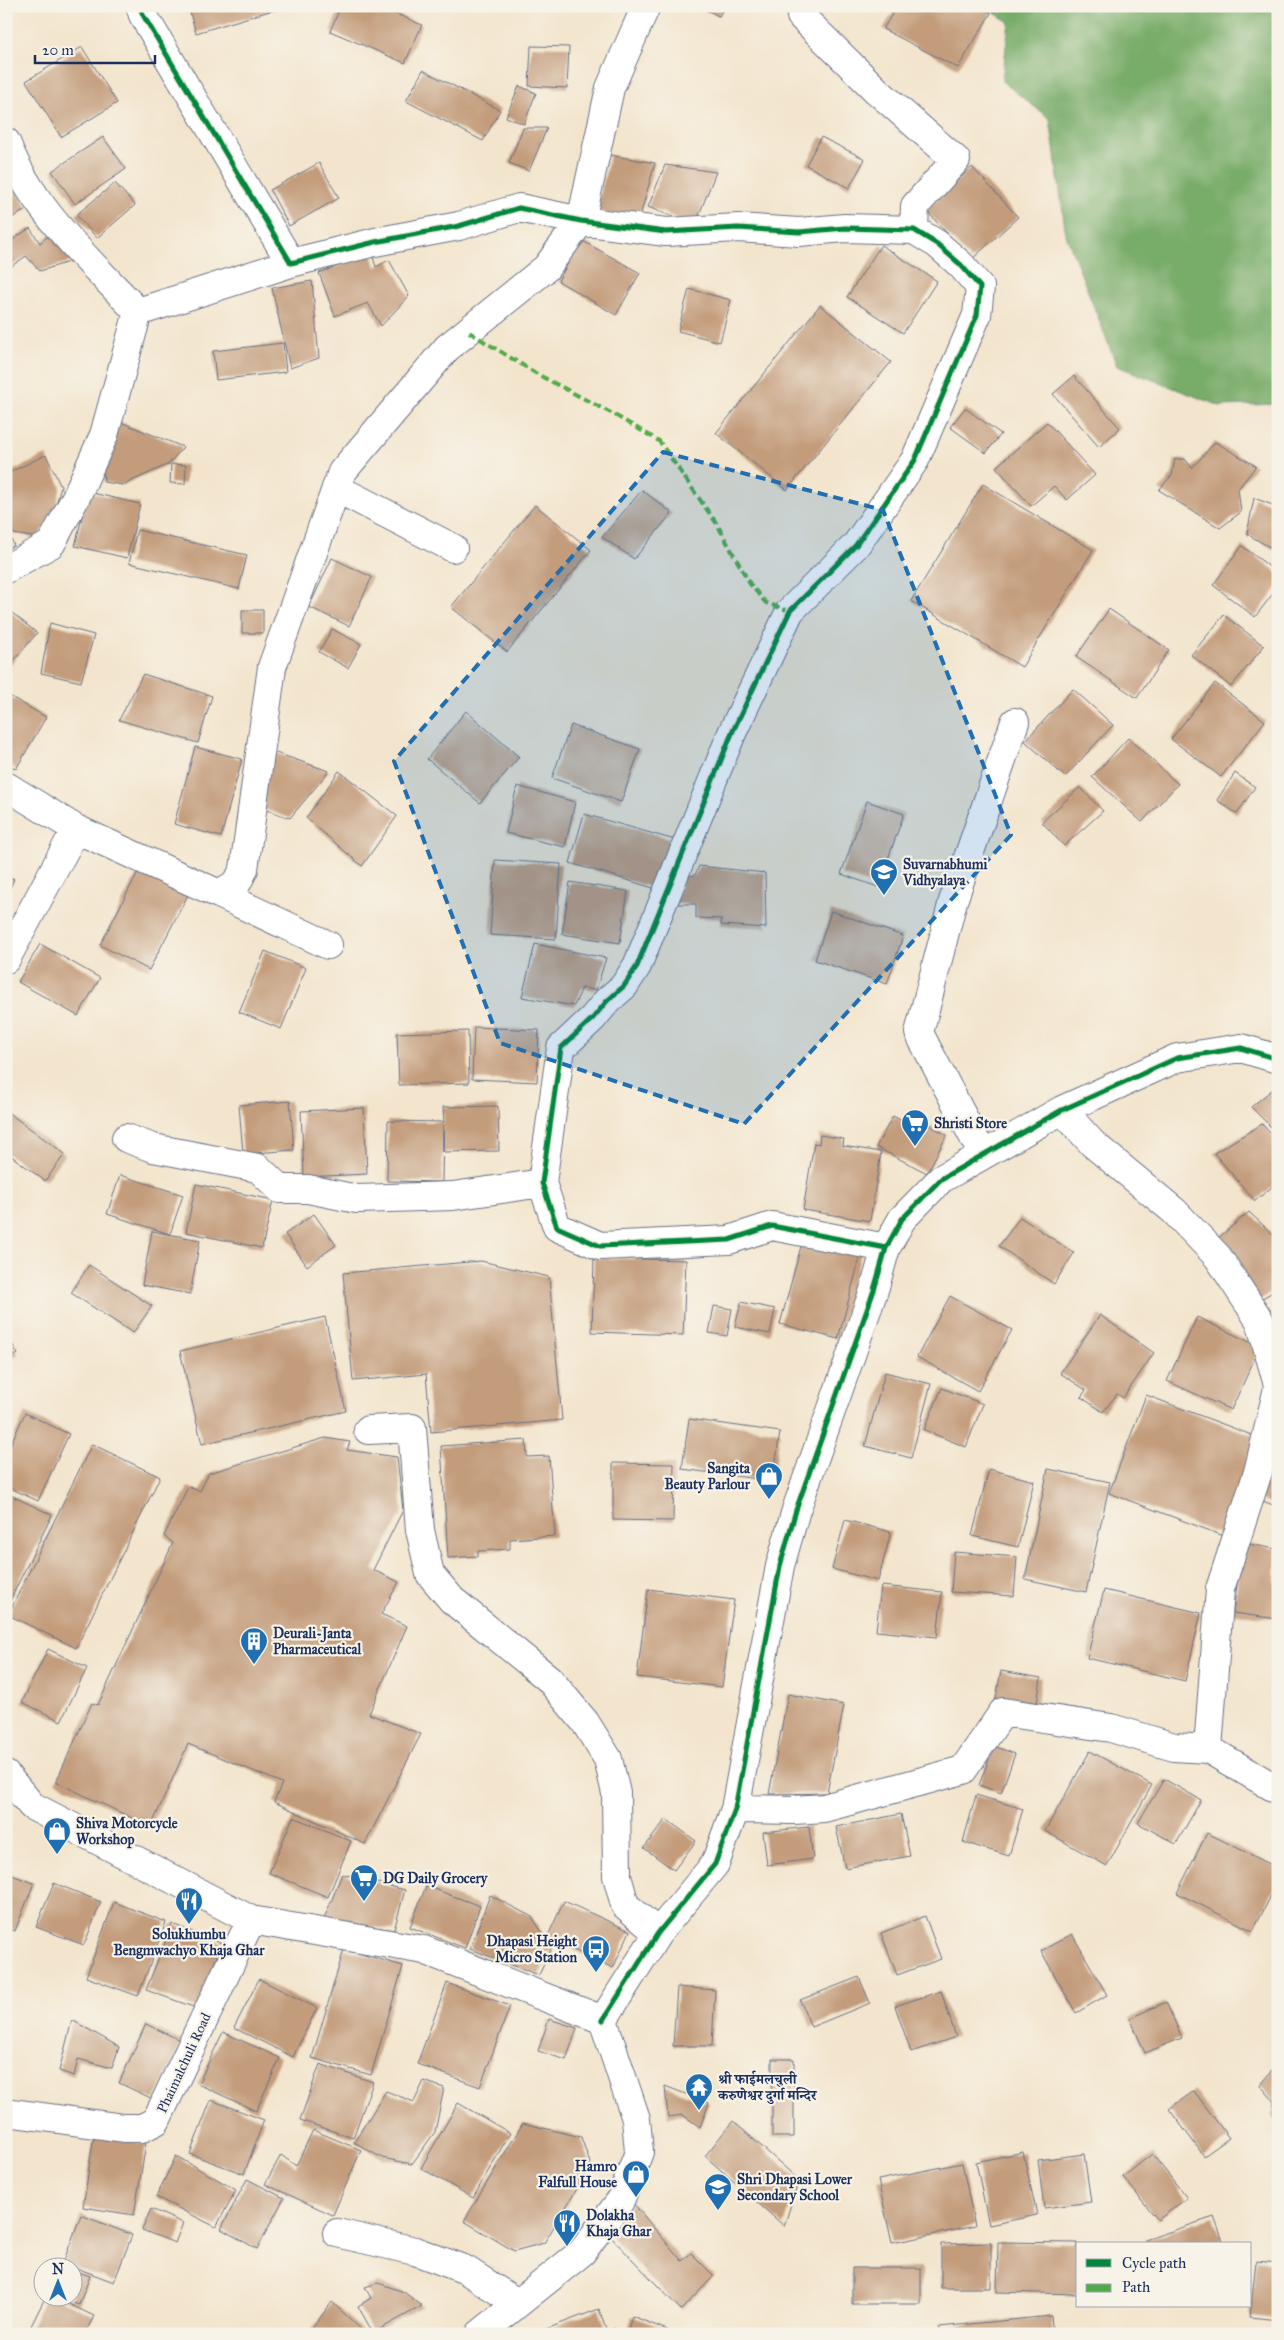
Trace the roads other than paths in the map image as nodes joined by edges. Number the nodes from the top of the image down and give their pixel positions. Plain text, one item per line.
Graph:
1 (140, 6) edge
2 (646, 6) edge
3 (801, 16) dead end
4 (6, 142) edge
5 (581, 221) junction
6 (914, 230) junction
7 (291, 264) junction
8 (138, 312) junction
9 (336, 488) junction
10 (453, 548) dead end
11 (6, 569) edge
12 (1015, 722) dead end
13 (6, 786) edge
14 (76, 829) junction
15 (219, 894) junction
16 (328, 945) dead end
17 (6, 959) edge
18 (1278, 1059) edge
19 (1062, 1110) junction
20 (126, 1138) dead end
21 (983, 1155) junction
22 (542, 1183) junction
23 (886, 1248) junction
24 (1278, 1387) edge
25 (368, 1430) dead end
26 (1208, 1749) junction
27 (6, 1774) edge
28 (1278, 1790) edge
29 (736, 1809) junction
30 (251, 1920) junction
31 (658, 1933) junction
32 (603, 2020) junction
33 (6, 2112) edge
34 (338, 2233) dead end
35 (517, 2303) junction
36 (480, 2334) edge

1 - 7 street
2 - 5 street
3 - 6 street
4 - 8 street
5 - 6 street
5 - 7 street
5 - 9 street
6 - 22 street
7 - 8 street
8 - 11 street
9 - 10 street
9 - 15 street
12 - 21 street
13 - 14 street
14 - 15 street
14 - 17 street
15 - 16 street
18 - 19 street
19 - 21 street
19 - 24 street
20 - 22 street
21 - 23 street
22 - 23 street
23 - 29 street
24 - 26 street
25 - 31 street
26 - 28 street
26 - 29 street
27 - 30 street
29 - 31 street
30 - 32 street
30 - 33 street, Phaimalchuli Road
31 - 32 street
32 - 35 street
34 - 35 street
35 - 36 street

